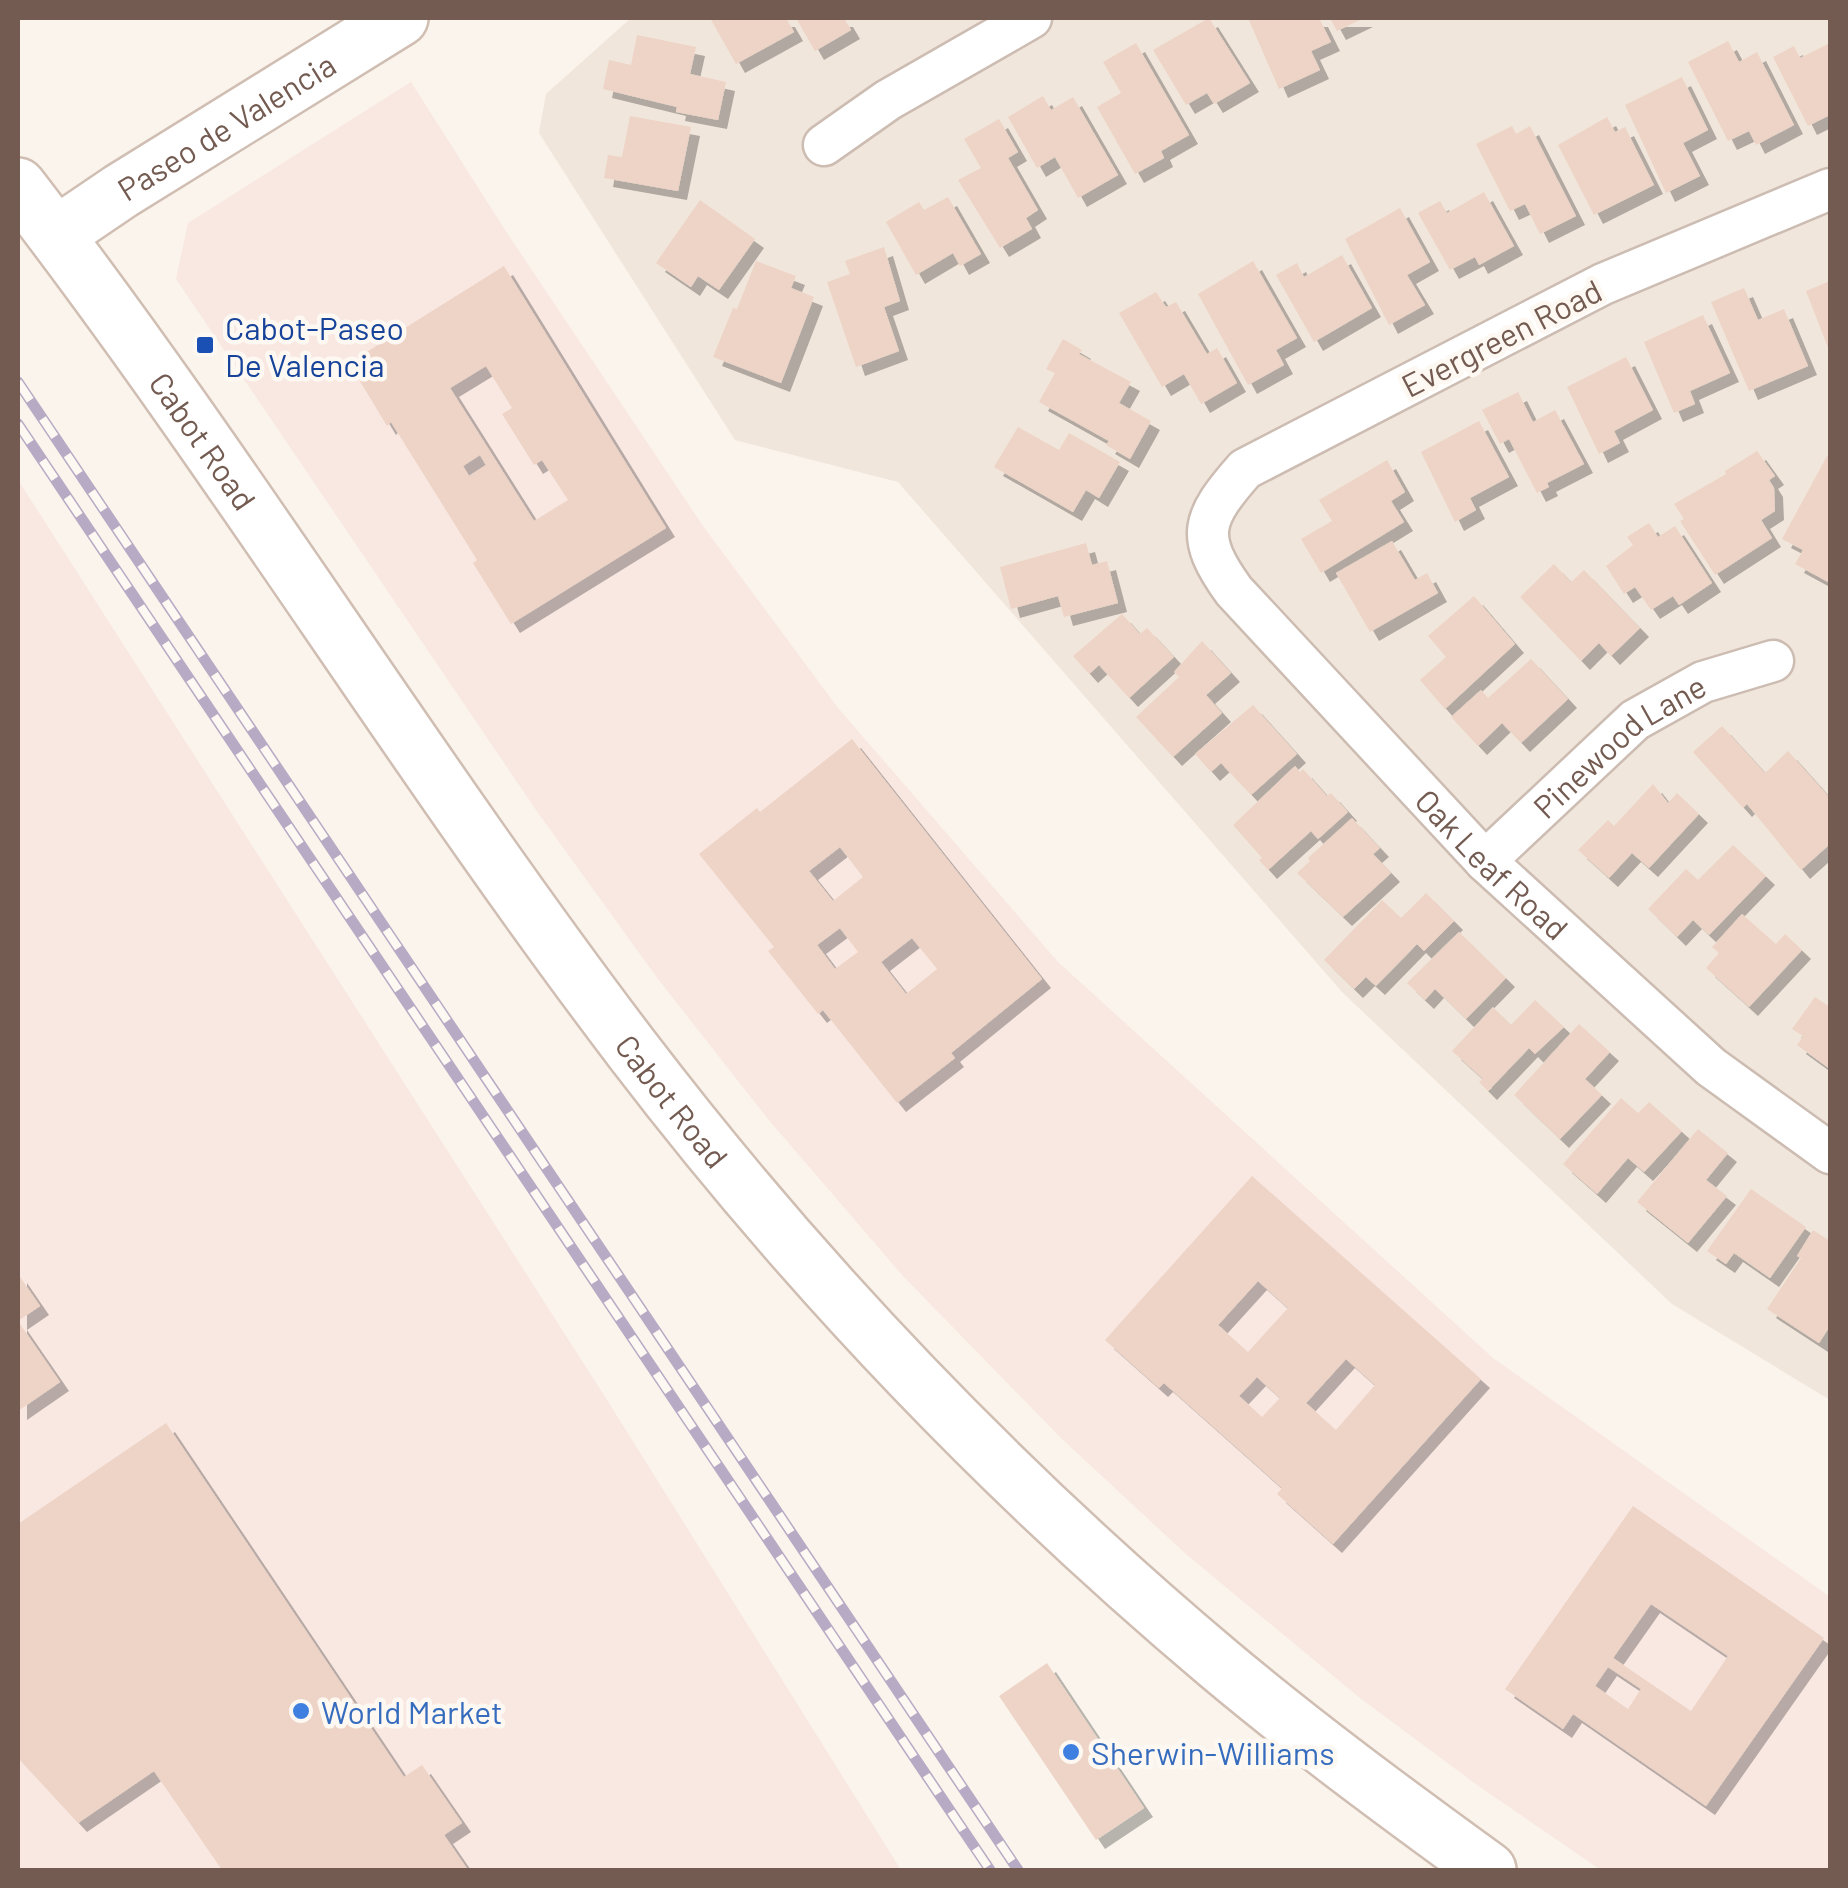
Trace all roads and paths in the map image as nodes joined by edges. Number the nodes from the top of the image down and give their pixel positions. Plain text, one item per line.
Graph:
1 (400, 18) edge
2 (1031, 18) edge
3 (824, 145) dead end
4 (18, 186) edge
5 (1830, 189) edge
6 (56, 235) junction
7 (1206, 530) joint
8 (1773, 661) dead end
9 (1485, 861) junction
10 (1830, 1153) edge
11 (1488, 1870) edge

1 - 6 main road, Paseo de Valencia
2 - 3 street
4 - 6 main road, Cabot Road
5 - 7 street, Evergreen Road
6 - 11 main road, Cabot Road
7 - 9 street, Oak Leaf Road
8 - 9 street, Pinewood Lane
9 - 10 street, Oak Leaf Road

